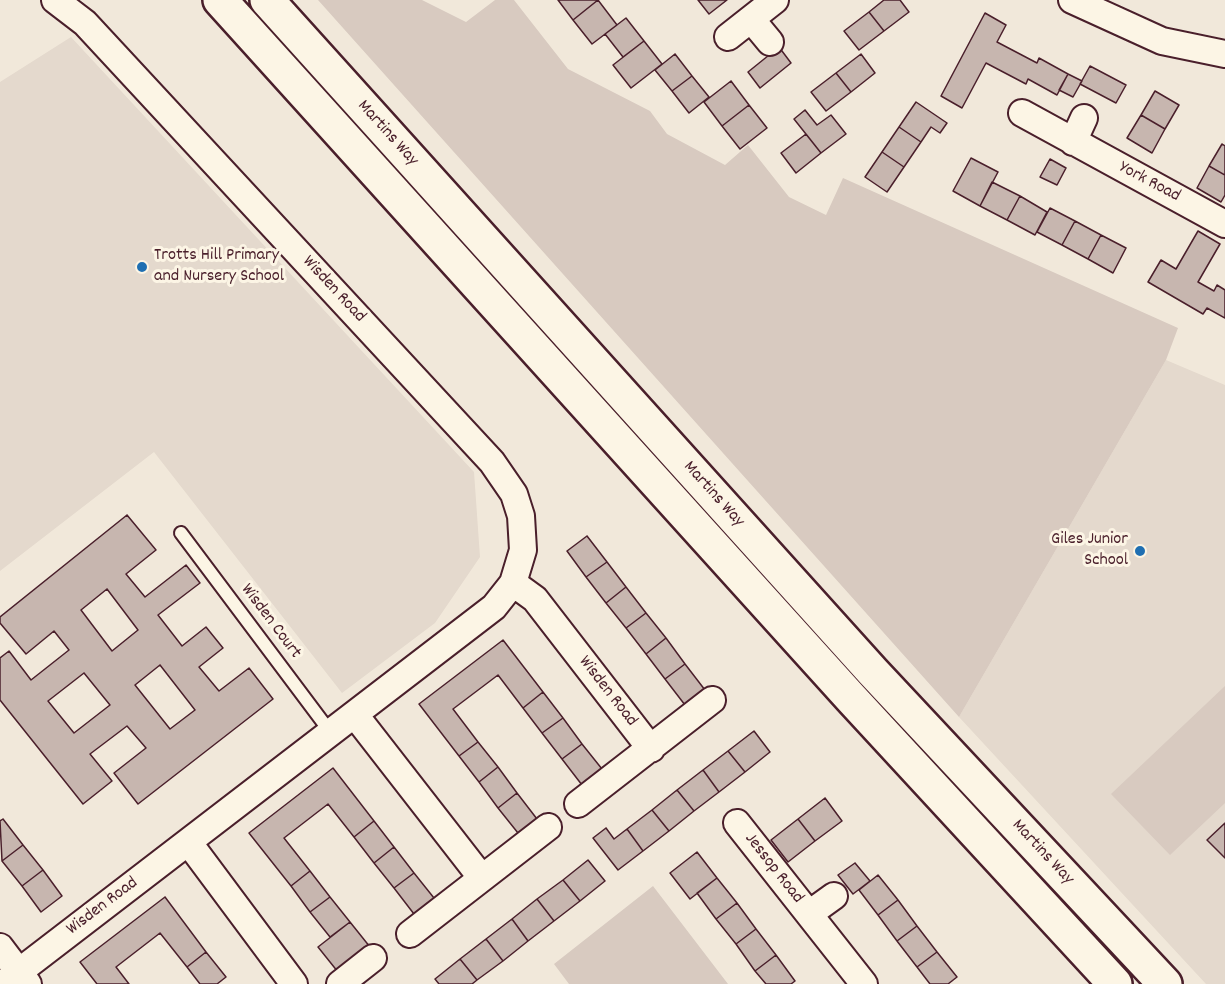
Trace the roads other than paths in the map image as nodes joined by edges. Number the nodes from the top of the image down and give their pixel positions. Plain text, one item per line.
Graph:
1 (55, 0) edge
2 (220, 0) edge
3 (267, 0) edge
4 (775, 0) edge
5 (1072, 0) edge
6 (751, 19) junction
7 (728, 37) dead end
8 (770, 42) dead end
9 (1225, 54) edge
10 (1022, 113) dead end
11 (1084, 118) dead end
12 (1073, 142) junction
13 (1225, 224) edge
14 (181, 533) dead end
15 (513, 583) junction
16 (712, 700) dead end
17 (356, 715) junction
18 (331, 733) junction
19 (651, 749) junction
20 (578, 804) dead end
21 (737, 823) dead end
22 (548, 827) dead end
23 (189, 843) junction
24 (481, 877) junction
25 (834, 896) dead end
26 (809, 914) junction
27 (410, 934) dead end
28 (0, 947) edge
29 (373, 958) dead end
30 (16, 980) edge
31 (294, 984) edge
32 (340, 984) edge
33 (864, 984) edge
34 (1115, 984) edge
35 (1165, 984) edge

1 - 15 street, Wisden Road
2 - 34 main road, Martins Way
3 - 35 main road, Martins Way
4 - 6 street
5 - 9 street
6 - 7 street
6 - 8 street
10 - 12 street, York Road
11 - 12 street
12 - 13 street, York Road
14 - 18 lane, Wisden Court
15 - 17 street, Wisden Road
15 - 19 street, Wisden Road
16 - 19 street
17 - 18 street, Wisden Road
17 - 24 street
18 - 23 street, Wisden Road
19 - 20 street
21 - 26 street, Jessop Road
22 - 24 street
23 - 30 street, Wisden Road
23 - 31 street
24 - 27 street
25 - 26 street, Jessop Road
26 - 33 street, Jessop Road
28 - 30 street, Wisden Road
29 - 32 street

